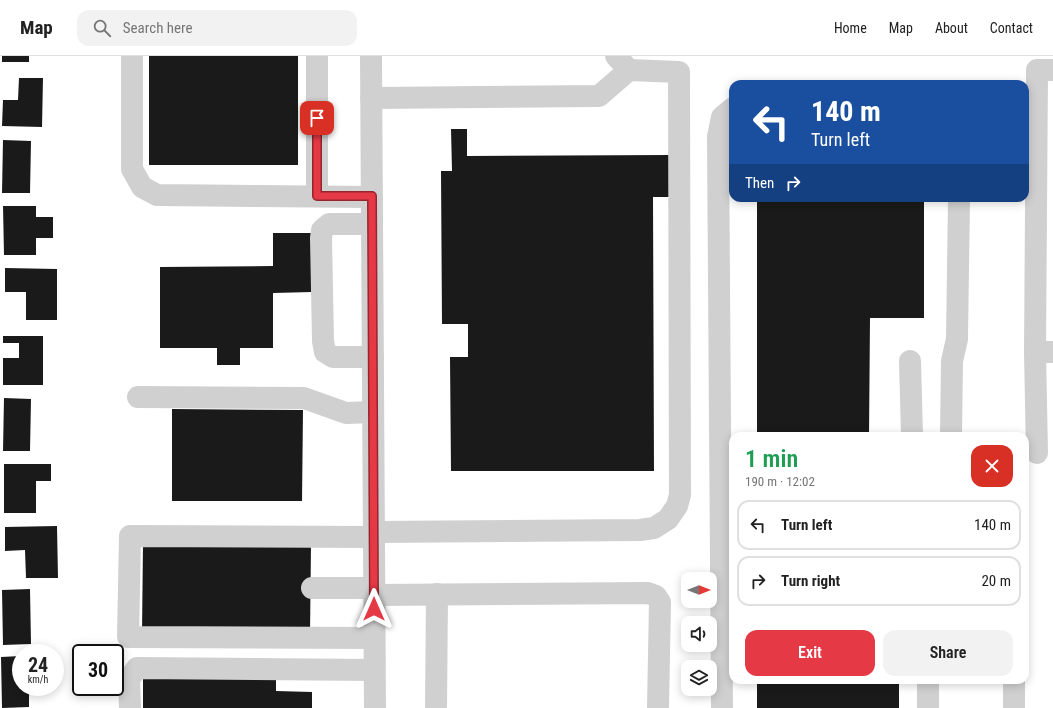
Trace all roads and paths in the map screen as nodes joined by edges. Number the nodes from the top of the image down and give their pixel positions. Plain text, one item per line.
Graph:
1 (132, 56) edge
2 (317, 56) edge
3 (371, 56) edge
4 (623, 63) edge
5 (1053, 70) edge
6 (371, 98) junction
7 (729, 111) edge
8 (317, 196) junction
9 (372, 196) junction
10 (959, 202) edge
11 (372, 224) junction
12 (1044, 240) edge
13 (1044, 295) edge
14 (1044, 352) edge
15 (373, 357) junction
16 (910, 361) dead end
17 (138, 397) dead end
18 (373, 412) junction
19 (912, 432) edge
20 (951, 432) edge
21 (1038, 453) edge
22 (374, 534) junction
23 (312, 588) dead end
24 (374, 591) junction
25 (437, 594) junction
26 (374, 638) junction
27 (374, 670) junction
28 (928, 684) edge
29 (1014, 684) edge
30 (130, 708) edge
31 (375, 708) edge
32 (436, 708) edge
33 (658, 708) edge
34 (722, 708) edge
35 (928, 708) edge
36 (1014, 708) edge

1 - 8 street
2 - 8 street
3 - 6 street
4 - 6 street
4 - 22 street
5 - 12 street
6 - 9 street
7 - 34 street
8 - 9 street
9 - 11 street
10 - 20 street
11 - 15 street
11 - 15 street
12 - 13 street
13 - 14 street
14 - 21 street
15 - 18 street
16 - 19 street
17 - 18 street
18 - 22 street
22 - 24 street
22 - 26 street
23 - 24 street
24 - 25 street
24 - 26 street
25 - 32 street
25 - 33 street
26 - 27 street
27 - 30 street
27 - 31 street
28 - 35 street
29 - 36 street

